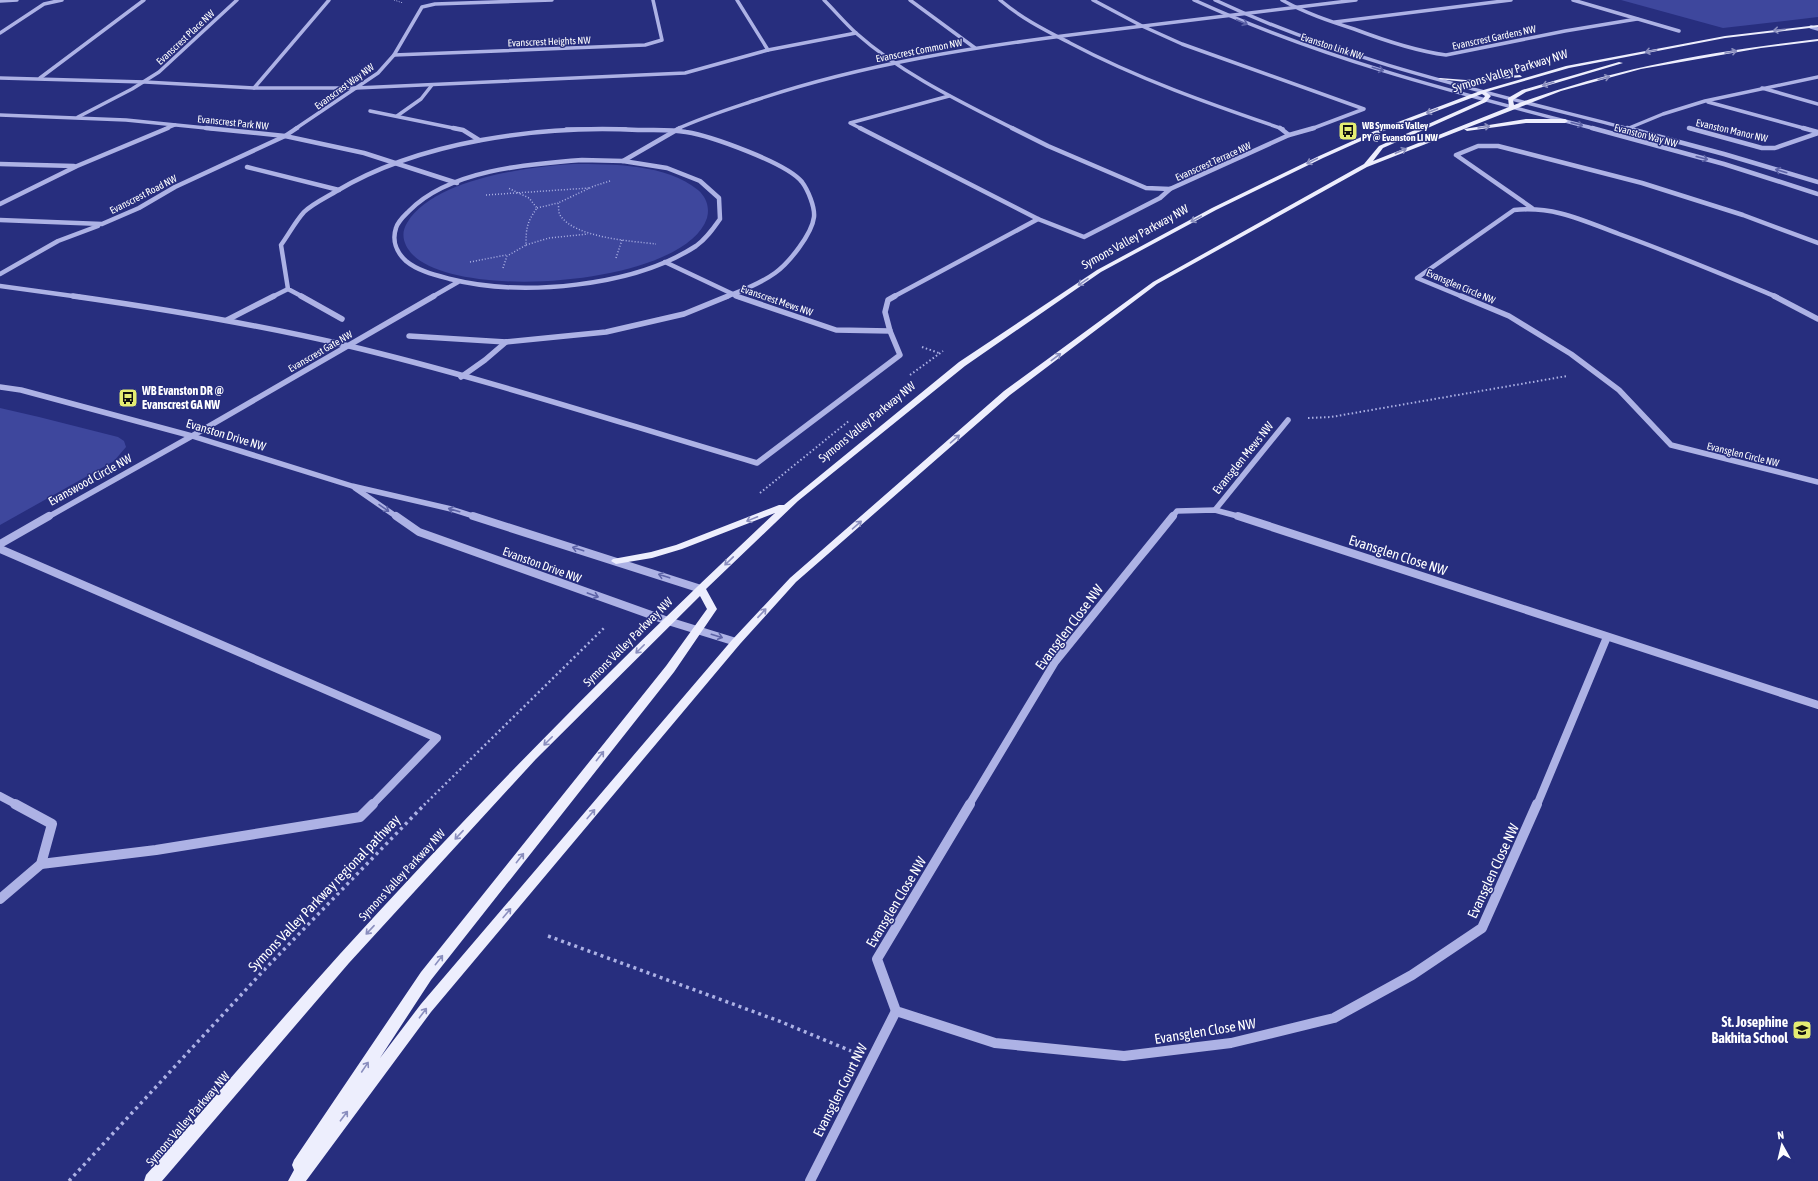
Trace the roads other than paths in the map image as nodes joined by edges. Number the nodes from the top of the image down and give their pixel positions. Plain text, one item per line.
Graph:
1 (17, 0) edge
2 (62, 0) edge
3 (144, 0) edge
4 (236, 0) edge
5 (329, 0) edge
6 (552, 0) edge
7 (653, 0) edge
8 (737, 0) edge
9 (824, 0) edge
10 (910, 0) edge
11 (1000, 0) edge
12 (1092, 0) edge
13 (1194, 0) edge
14 (1214, 0) edge
15 (1282, 0) edge
16 (1356, 0) edge
17 (1511, 0) edge
18 (1573, 0) edge
19 (0, 1) edge
20 (1295, 7) junction
21 (1244, 13) junction
22 (1226, 16) junction
23 (1637, 19) junction
24 (1333, 22) junction
25 (1142, 26) junction
26 (1818, 27) edge
27 (1678, 31) dead end
28 (0, 33) edge
29 (856, 33) junction
30 (1058, 37) junction
31 (1818, 40) edge
32 (1818, 46) edge
33 (1761, 47) junction
34 (975, 48) junction
35 (768, 50) junction
36 (1638, 53) junction
37 (394, 55) junction
38 (896, 63) junction
39 (1544, 74) junction
40 (1818, 77) edge
41 (0, 78) edge
42 (40, 78) junction
43 (1440, 79) junction
44 (145, 82) junction
45 (432, 84) junction
46 (254, 88) junction
47 (356, 88) junction
48 (1760, 88) junction
49 (1482, 92) junction
50 (949, 96) junction
51 (1469, 97) junction
52 (1510, 99) junction
53 (1484, 101) junction
54 (1707, 101) junction
55 (1527, 102) junction
56 (1818, 104) edge
57 (1512, 108) junction
58 (370, 110) dead end
59 (0, 115) edge
60 (397, 116) junction
61 (78, 117) junction
62 (1565, 121) junction
63 (177, 124) junction
64 (1628, 128) junction
65 (1689, 128) dead end
66 (671, 132) junction
67 (1446, 133) junction
68 (1818, 133) edge
69 (1289, 135) junction
70 (285, 136) junction
71 (479, 140) junction
72 (623, 161) junction
73 (395, 162) junction
74 (0, 164) edge
75 (76, 166) junction
76 (1365, 166) junction
77 (247, 167) dead end
78 (457, 182) junction
79 (1818, 182) edge
80 (1170, 189) junction
81 (339, 190) junction
82 (1818, 194) edge
83 (0, 204) edge
84 (1532, 208) junction
85 (0, 220) edge
86 (1038, 220) junction
87 (102, 224) junction
88 (1818, 243) edge
89 (665, 262) junction
90 (0, 274) edge
91 (458, 282) junction
92 (0, 286) edge
93 (288, 289) junction
94 (733, 295) junction
95 (342, 319) dead end
96 (1818, 319) edge
97 (227, 320) junction
98 (890, 331) junction
99 (409, 336) dead end
100 (506, 342) junction
101 (347, 346) junction
102 (461, 376) junction
103 (0, 386) edge
104 (1288, 420) road end
105 (192, 436) junction
106 (1818, 482) edge
107 (352, 486) junction
108 (788, 505) junction
109 (1215, 510) junction
110 (0, 544) edge
111 (0, 548) edge
112 (616, 561) junction
113 (701, 589) junction
114 (668, 622) junction
115 (698, 630) junction
116 (1607, 637) junction
117 (736, 642) junction
118 (1818, 705) edge
119 (0, 796) edge
120 (41, 864) junction
121 (0, 899) edge
122 (896, 1011) junction
123 (152, 1181) edge
124 (289, 1181) edge
125 (296, 1181) edge
126 (810, 1181) edge

1 - 19 street
2 - 28 street
3 - 42 street
4 - 44 street, Evanscrest Place NW
5 - 46 street
6 - 37 street, Evanscrest Way NW
7 - 37 street, Evanscrest Heights NW
8 - 35 street
9 - 29 street, Evanscrest Terrace NW
10 - 34 street
11 - 30 street
12 - 25 street
13 - 22 street, Evanston Link NW
14 - 21 street, Evanston Link NW
15 - 20 street, Evanscrest Gardens NW
16 - 20 street, Evanscrest Common NW
17 - 24 street, Evanscrest Gardens NW
18 - 23 street, Evanscrest Gardens NW
20 - 21 street, Evanscrest Common NW
20 - 24 street, Evanscrest Gardens NW
21 - 22 street, Evanscrest Common NW
21 - 43 street, Evanston Link NW
22 - 25 street, Evanscrest Common NW
22 -> 51 street, Evanston Link NW
23 - 24 street, Evanscrest Gardens NW
23 - 27 street, Evanscrest Gardens NW
25 - 30 street, Evanscrest Common NW
25 - 69 street, Evanscrest Terrace NW
26 -> 36 main road, Symons Valley Parkway NW
29 - 35 street
29 - 38 street, Evanscrest Terrace NW
30 - 34 street, Evanscrest Common NW
30 - 69 street
31 - 33 main road
32 - 33 main road
55 -> 33 main road
34 - 38 street, Evanscrest Common NW
35 - 45 street
36 - 39 main road, Symons Valley Parkway NW
36 -> 52 main road
37 - 47 street, Evanscrest Way NW
38 - 50 street, Evanscrest Terrace NW
38 - 66 street, Evanscrest Common NW
39 - 43 main road
39 - 49 main road, Symons Valley Parkway NW
40 - 48 street, Evanston Manor NW
41 - 42 street
42 - 44 street
43 - 49 street, Evanston Link NW
44 - 46 street
44 - 61 street, Evanscrest Place NW
45 - 47 street
45 - 60 street
46 - 47 street
47 - 70 street, Evanscrest Way NW
48 - 54 street, Evanston Manor NW
48 - 56 street, Evanston Manor NW
49 - 51 main road, Symons Valley Parkway NW
49 - 52 street, Evanston Way NW
49 - 53 main road
50 - 80 street, Evanscrest Terrace NW
50 - 86 street
51 - 53 street, Evanston Way NW
51 -> 108 main road, Symons Valley Parkway NW
52 - 55 street, Evanston Way NW
52 - 57 main road
53 - 57 street, Evanston Way NW
53 - 76 main road
54 - 64 street, Evanston Manor NW
54 - 68 street, Evanston Manor NW
55 - 57 main road
55 - 64 street, Evanston Way NW
57 - 62 street, Evanston Way NW
57 - 67 main road
58 - 60 street
59 - 61 street, Evanscrest Park NW
60 - 71 street
61 - 63 street, Evanscrest Park NW
67 -> 62 main road
62 -> 82 street, Evanston Way NW
63 - 70 street, Evanscrest Park NW
63 - 75 street
79 -> 64 street, Evanston Way NW
65 - 68 street, Evanston Manor NW
66 - 71 street
66 - 72 street, Evanscrest Common NW
66 - 94 street
76 -> 67 main road
69 - 80 street, Evanscrest Terrace NW
70 - 73 street, Evanscrest Park NW
70 - 87 street, Evanscrest Road NW
71 - 73 street
72 - 78 street
72 - 89 street
73 - 78 street, Evanscrest Park NW
73 - 81 street
74 - 75 street
75 - 83 street
117 -> 76 main road
77 - 81 street
78 - 91 street
80 - 86 street
81 - 93 street
84 - 88 street
84 - 96 street, Evansglen Circle NW
84 - 106 street, Evansglen Circle NW
85 - 87 street, Evanscrest Road NW
86 - 98 street
87 - 90 street
89 - 91 street
89 - 94 street, Evanscrest Mews NW
91 - 101 street, Evanscrest Gate NW
92 - 97 street
93 - 95 street
93 - 97 street
94 - 98 street, Evanscrest Mews NW
94 - 100 street
97 - 101 street
98 - 102 street
99 - 100 street
100 - 102 street
101 - 102 street
101 - 105 street, Evanscrest Gate NW
103 - 105 street, Evanston Drive NW
104 - 109 street, Evansglen Mews NW
105 - 107 street, Evanston Drive NW
105 - 110 street, Evanswood Circle NW
112 -> 107 street, Evanston Drive NW
107 -> 114 street, Evanston Drive NW
108 -> 112 main road
108 -> 113 main road, Symons Valley Parkway NW
109 - 116 street, Evansglen Close NW
109 - 122 street, Evansglen Close NW
111 - 120 street
113 -> 112 street, Evanston Drive NW
113 - 114 main road, Symons Valley Parkway NW
113 - 115 main road
114 - 115 street, Evanston Drive NW
114 -> 123 main road, Symons Valley Parkway NW
115 -> 117 street, Evanston Drive NW
124 -> 115 main road
116 - 118 street, Evansglen Close NW
116 - 122 street, Evansglen Close NW
125 -> 117 main road
119 - 120 street
120 - 121 street
122 - 126 street, Evansglen Court NW

